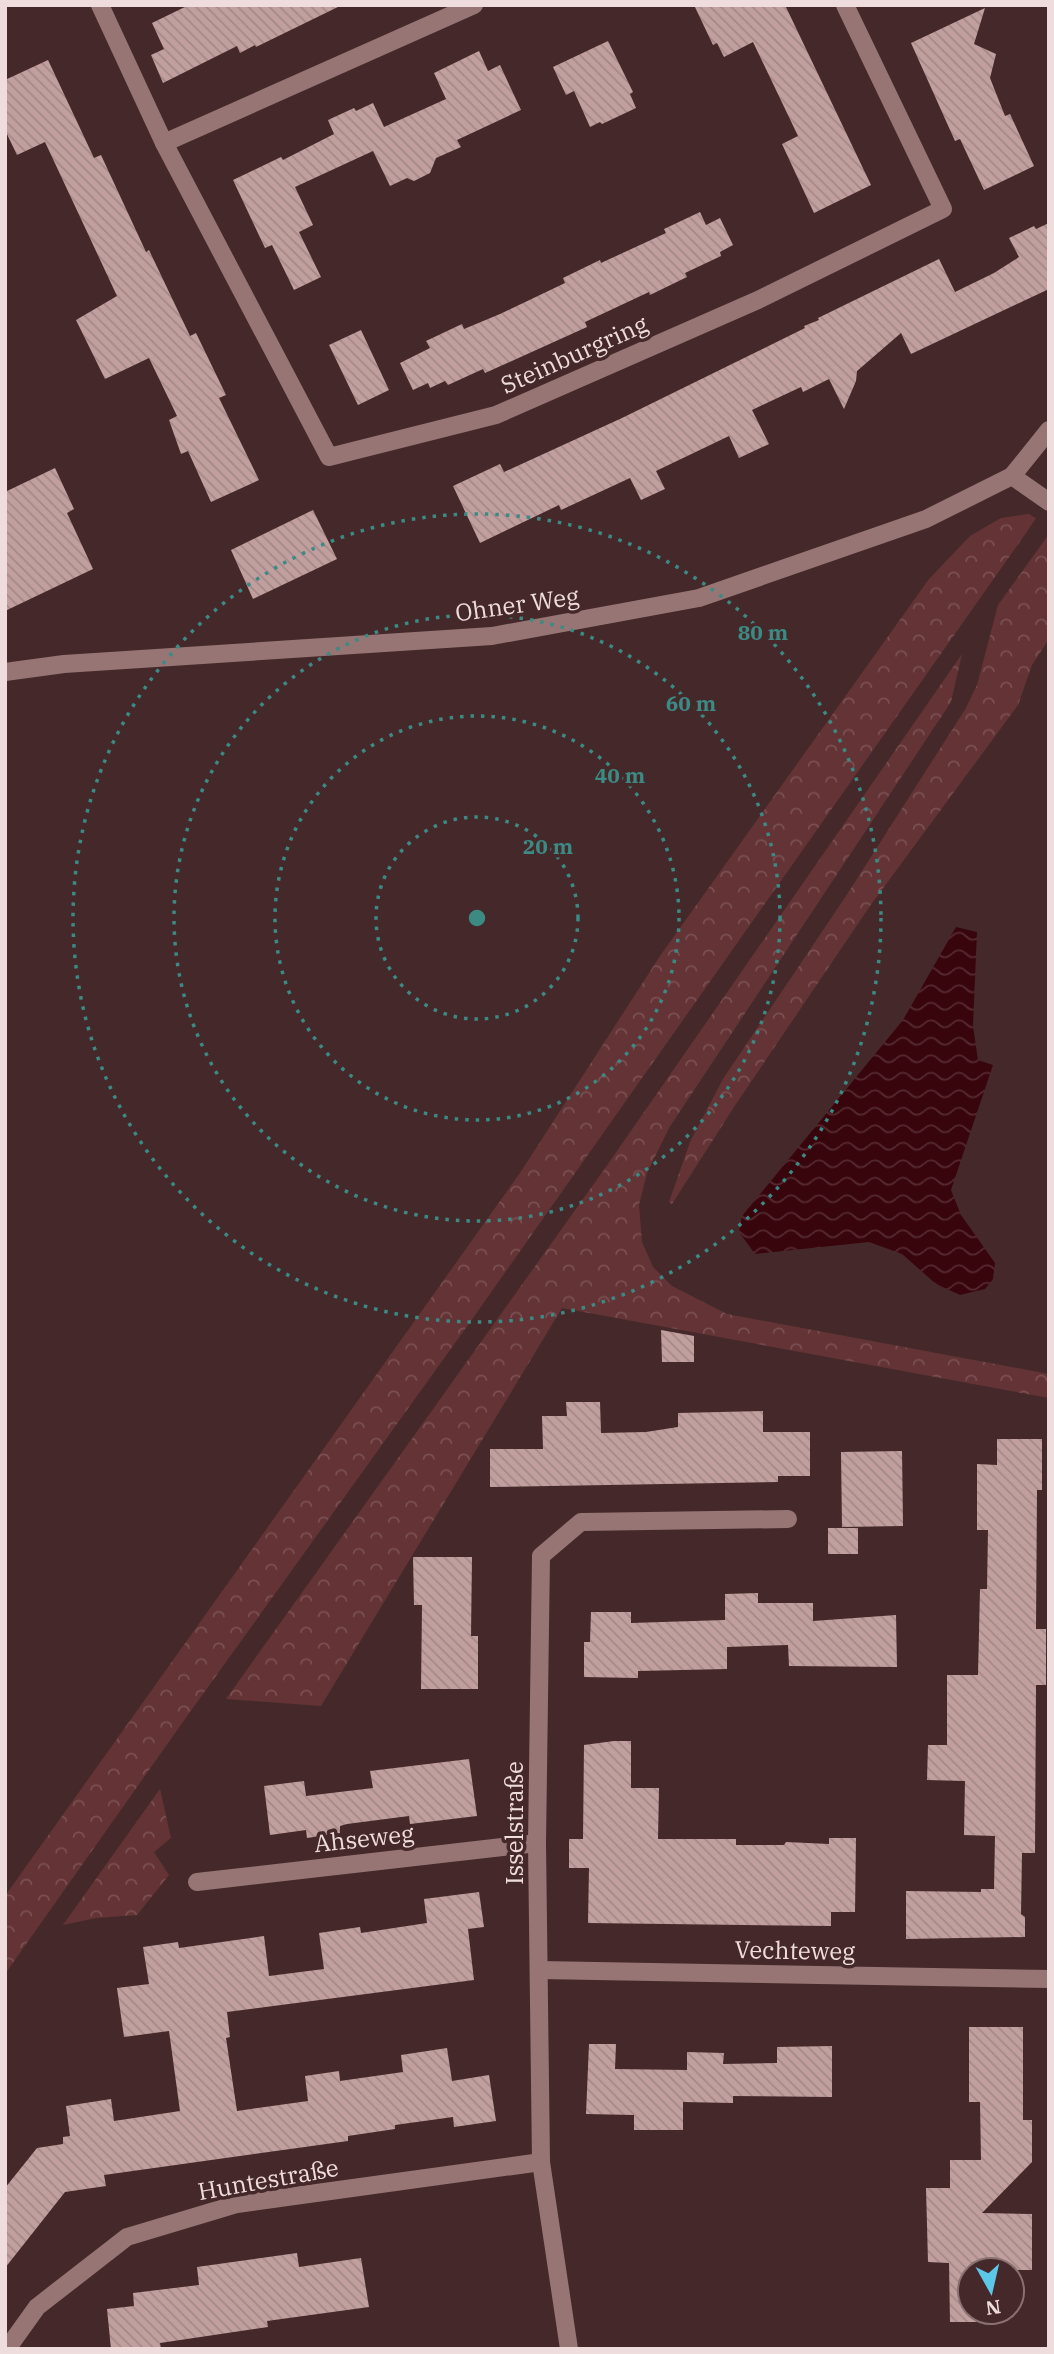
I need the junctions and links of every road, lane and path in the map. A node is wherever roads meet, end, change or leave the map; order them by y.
1 (100, 5) edge
2 (474, 5) edge
3 (845, 5) edge
4 (164, 143) junction
5 (1049, 430) edge
6 (1012, 476) junction
7 (1049, 502) edge
8 (5, 672) edge
9 (788, 1519) dead end
10 (537, 1843) junction
11 (197, 1882) dead end
12 (540, 1970) junction
13 (1049, 1979) edge
14 (541, 2162) junction
15 (7, 2349) edge
16 (569, 2349) edge

1 - 4 street, Steinburgring
2 - 4 street
3 - 4 street, Steinburgring
5 - 6 street
6 - 7 street
6 - 8 street, Ohner Weg
9 - 10 street, Isselstraße
10 - 11 street, Ahseweg
10 - 12 street, Isselstraße
12 - 13 street, Vechteweg
12 - 14 street, Isselstraße
14 - 15 street, Huntestraße
14 - 16 street, Isselstraße

